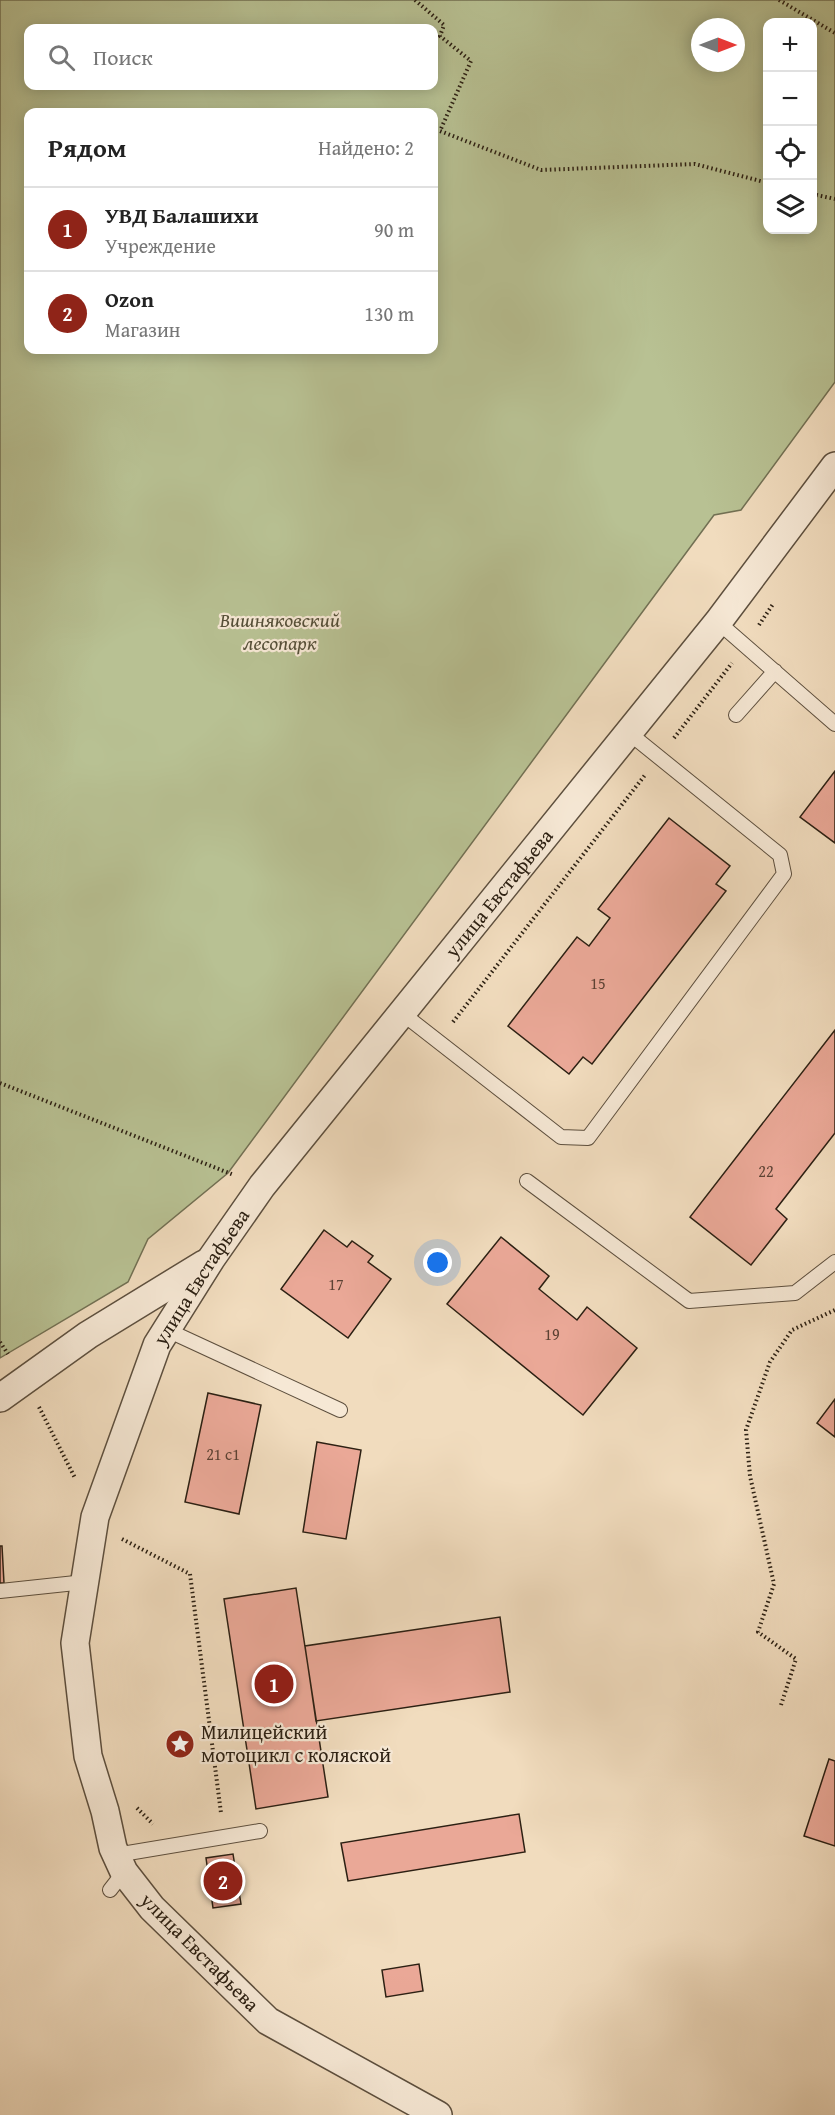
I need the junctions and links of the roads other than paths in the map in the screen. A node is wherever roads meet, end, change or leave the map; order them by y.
1 (835, 466) edge
2 (718, 622) junction
3 (775, 671) junction
4 (736, 715) dead end
5 (835, 724) edge
6 (628, 733) junction
7 (403, 1014) junction
8 (527, 1181) dead end
9 (211, 1259) junction
10 (835, 1262) edge
11 (167, 1330) junction
12 (0, 1398) edge
13 (340, 1410) dead end
14 (85, 1582) junction
15 (0, 1591) edge
16 (260, 1831) dead end
17 (117, 1872) junction
18 (438, 2115) edge

1 - 2 street, улица Евстафьева
2 - 3 lane
2 - 6 street, улица Евстафьева
3 - 4 lane
3 - 5 lane
6 - 7 street, улица Евстафьева
6 - 7 lane
7 - 9 street, улица Евстафьева
8 - 10 lane
9 - 11 street, улица Евстафьева
9 - 12 street
11 - 13 lane
11 - 14 street, улица Евстафьева
14 - 15 lane
14 - 17 street, улица Евстафьева
16 - 17 lane
17 - 18 street, улица Евстафьева

